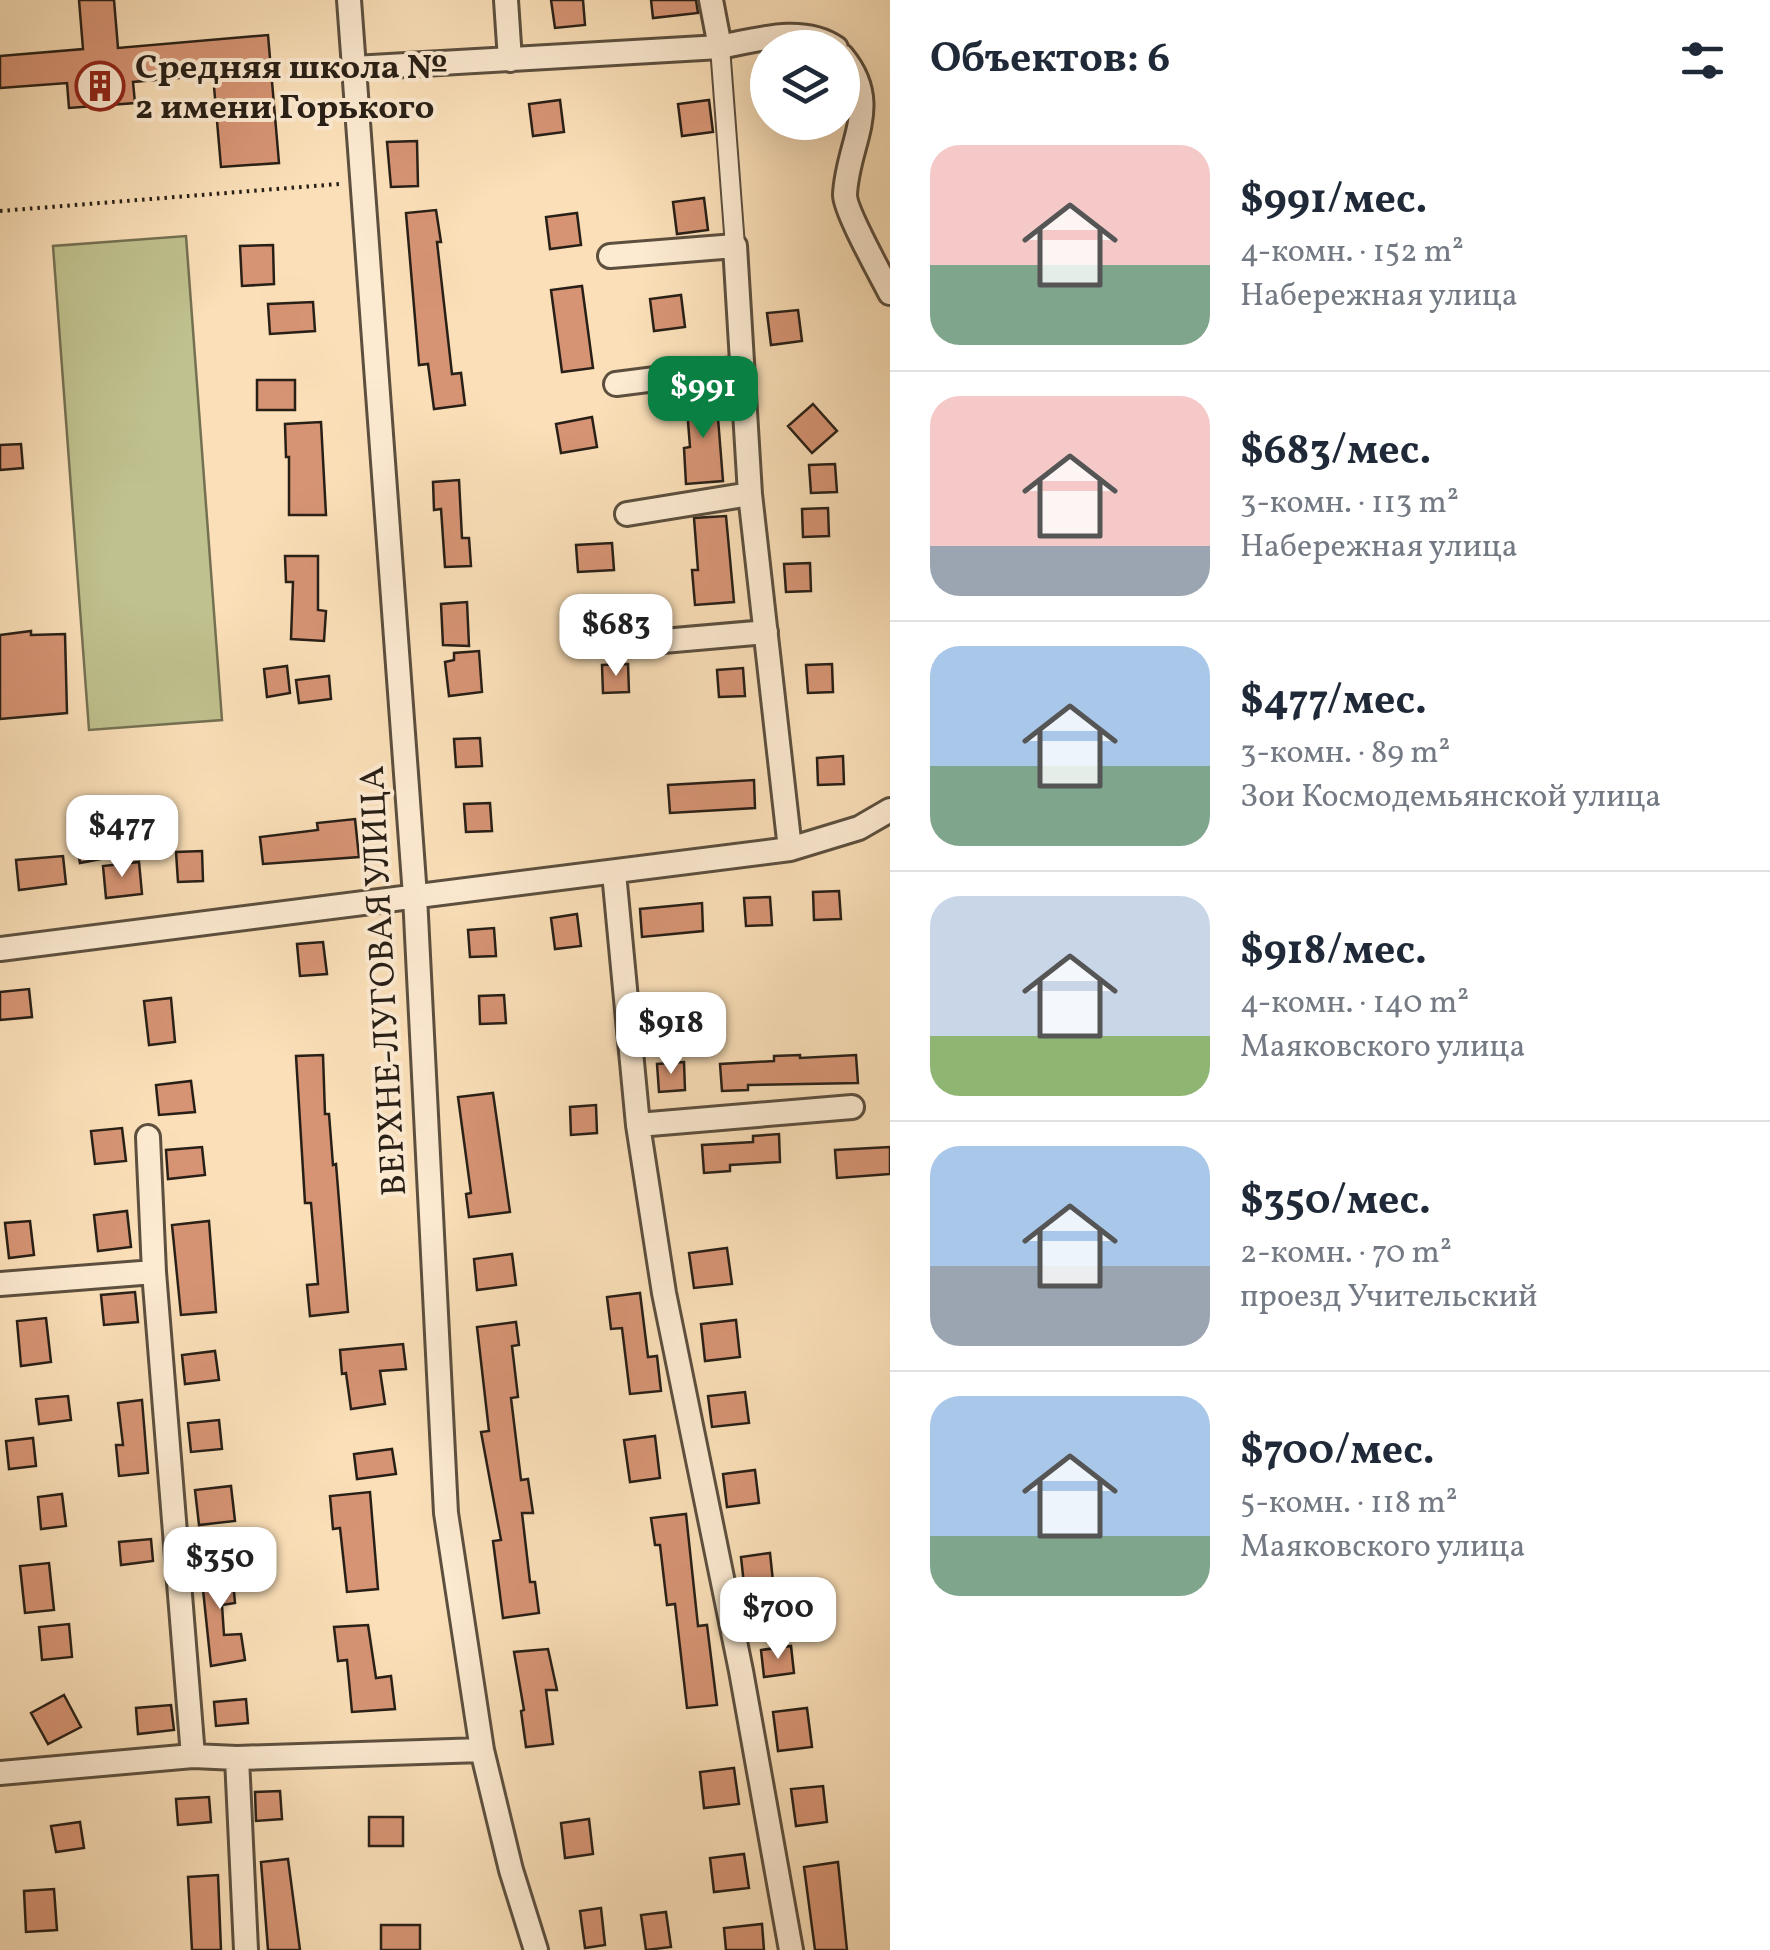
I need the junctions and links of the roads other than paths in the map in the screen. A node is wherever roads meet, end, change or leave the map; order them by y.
1 (348, 0) edge
2 (506, 0) edge
3 (710, 0) edge
4 (750, 42) edge
5 (720, 47) junction
6 (510, 60) junction
7 (354, 68) junction
8 (860, 89) edge
9 (860, 115) edge
10 (856, 140) edge
11 (735, 246) junction
12 (610, 256) dead end
13 (890, 293) edge
14 (742, 368) junction
15 (616, 384) dead end
16 (750, 494) junction
17 (627, 514) dead end
18 (766, 632) junction
19 (640, 643) dead end
20 (890, 810) edge
21 (790, 849) junction
22 (614, 873) junction
23 (415, 896) junction
24 (0, 950) edge
25 (852, 1107) dead end
26 (638, 1125) junction
27 (148, 1137) dead end
28 (154, 1272) junction
29 (0, 1284) edge
30 (482, 1750) junction
31 (193, 1756) junction
32 (238, 1758) junction
33 (0, 1774) edge
34 (246, 1950) edge
35 (536, 1950) edge
36 (790, 1950) edge

1 - 7 street, ВЕРХНЕ-ЛУГОВАЯ УЛИЦА
2 - 6 street
3 - 5 street
4 - 5 street
5 - 6 street
5 - 11 street
6 - 7 street
7 - 23 street, ВЕРХНЕ-ЛУГОВАЯ УЛИЦА
8 - 9 street
10 - 13 street
11 - 12 street
11 - 14 street
14 - 15 street
14 - 16 street
16 - 17 street
16 - 18 street
18 - 19 street
18 - 21 street
20 - 21 street
21 - 22 street
22 - 23 street
22 - 26 street
23 - 24 street
23 - 30 street, ВЕРХНЕ-ЛУГОВАЯ УЛИЦА
25 - 26 street
26 - 36 street
27 - 28 street
28 - 29 street
28 - 31 street
30 - 32 street
30 - 35 street, ВЕРХНЕ-ЛУГОВАЯ УЛИЦА
31 - 32 street
31 - 33 street
32 - 34 street

